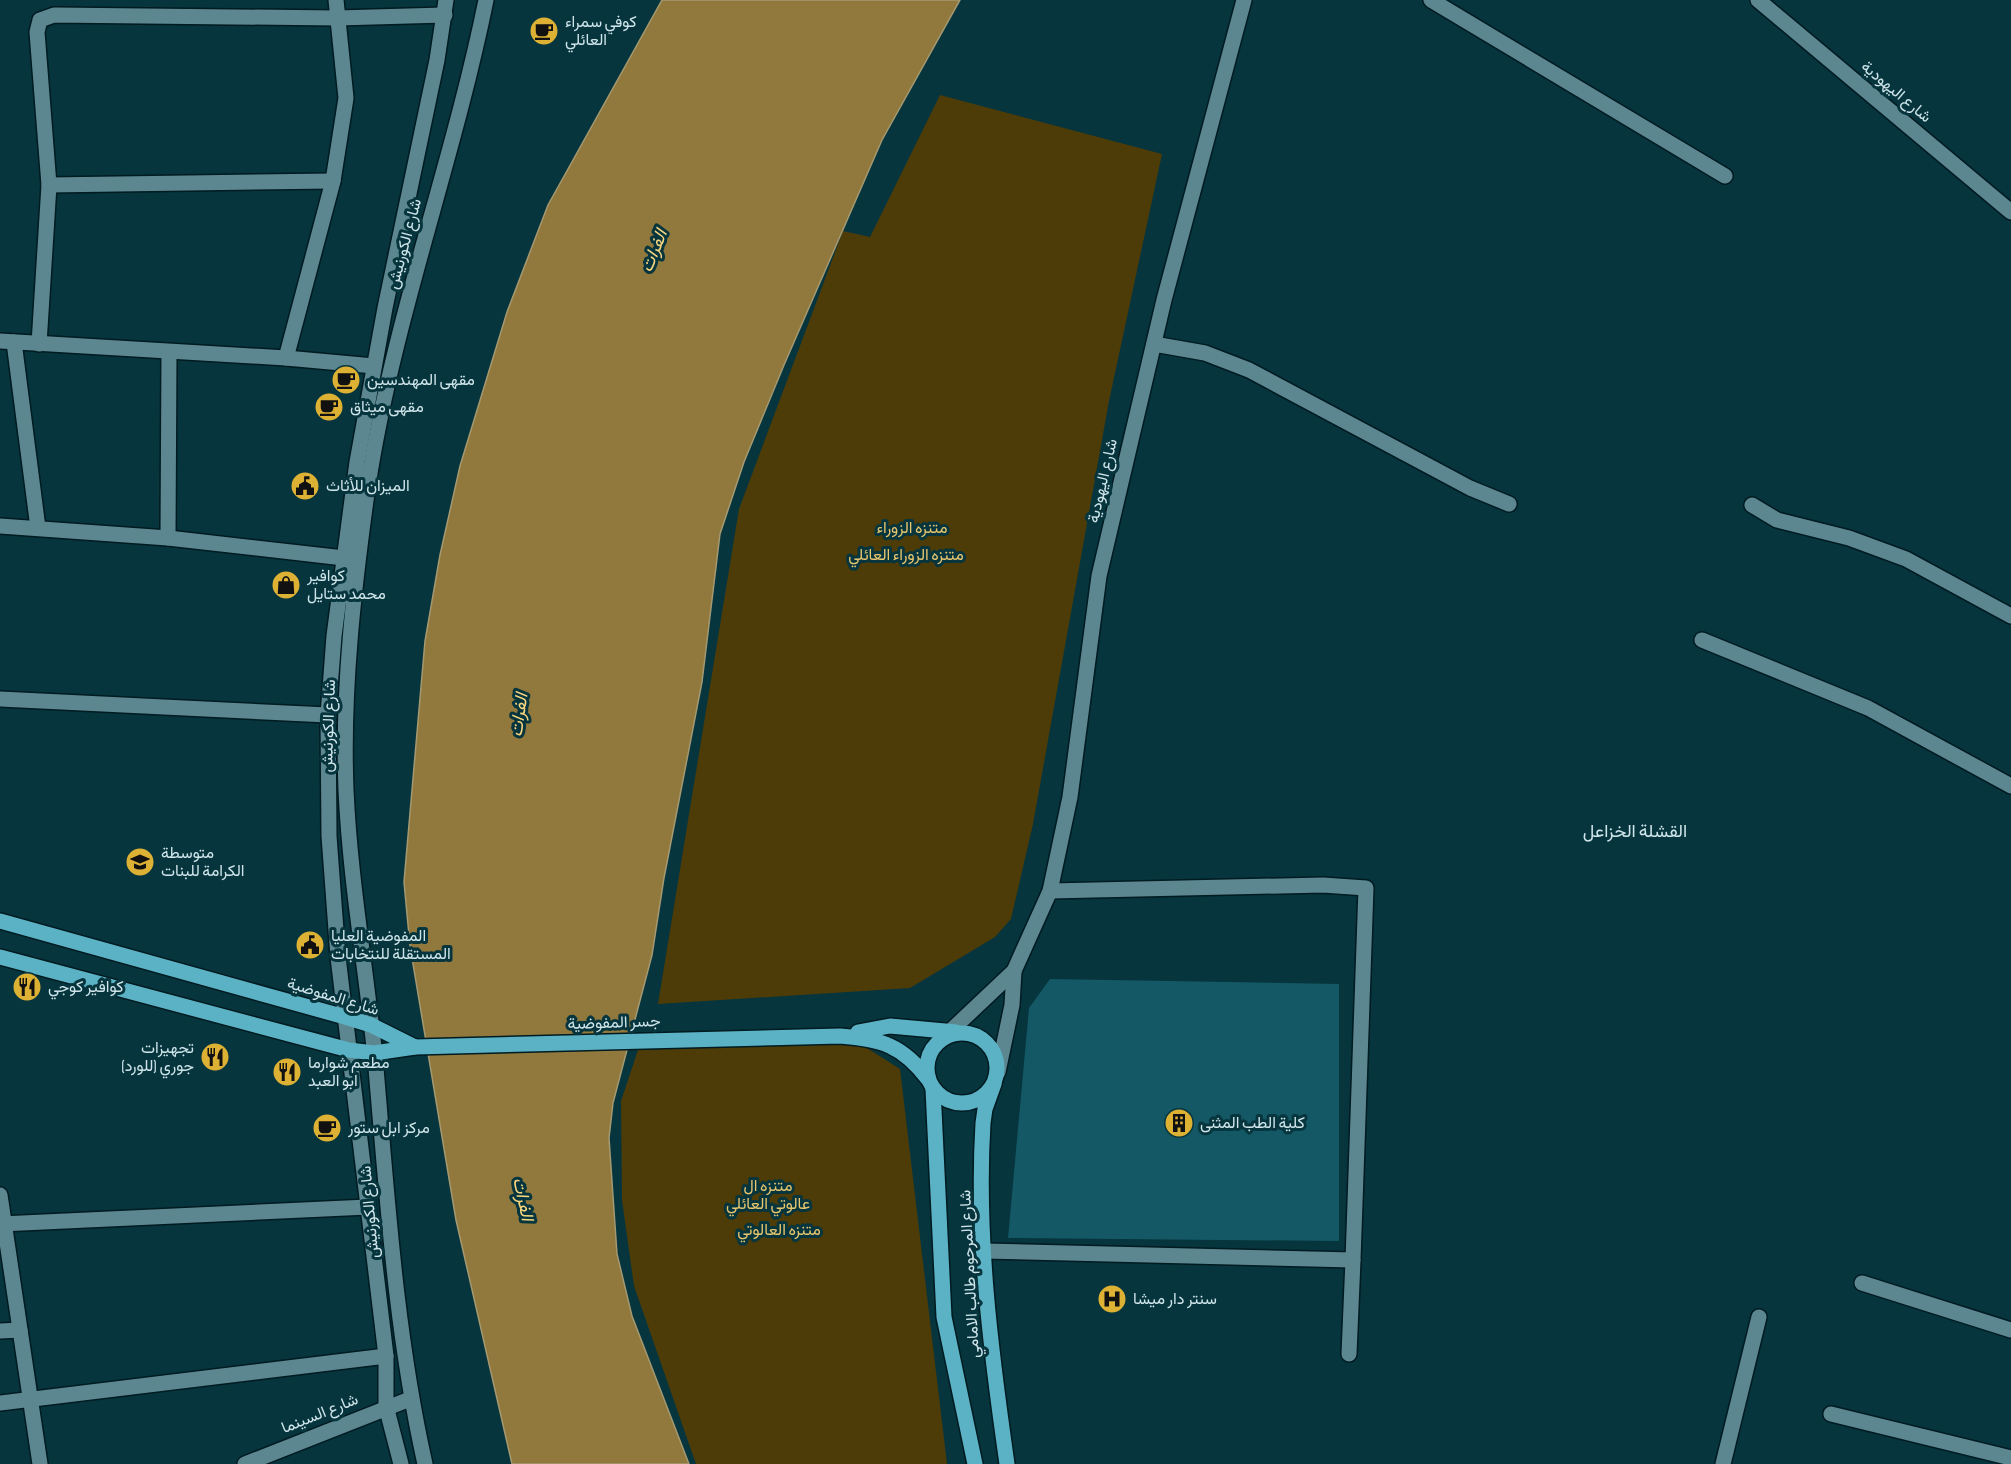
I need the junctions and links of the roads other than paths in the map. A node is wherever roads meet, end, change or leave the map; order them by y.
1 (336, 0) edge
2 (486, 0) edge
3 (1244, 0) edge
4 (1431, 0) edge
5 (1758, 0) edge
6 (446, 8) edge
7 (337, 18) junction
8 (1725, 176) dead end
9 (333, 181) junction
10 (50, 185) junction
11 (407, 208) junction
12 (432, 212) junction
13 (2011, 212) edge
14 (7, 342) edge
15 (39, 344) junction
16 (1154, 344) junction
17 (169, 352) junction
18 (286, 358) junction
19 (374, 366) junction
20 (1509, 504) dead end
21 (1752, 505) dead end
22 (0, 526) edge
23 (38, 528) junction
24 (168, 538) junction
25 (344, 558) junction
26 (2011, 616) edge
27 (1702, 640) dead end
28 (0, 699) edge
29 (328, 715) junction
30 (2011, 786) edge
31 (1050, 891) junction
32 (0, 921) edge
33 (0, 957) edge
34 (1014, 971) junction
35 (345, 1017) junction
36 (371, 1025) junction
37 (952, 1035) junction
38 (840, 1036) junction
39 (415, 1047) junction
40 (349, 1050) junction
41 (374, 1053) junction
42 (996, 1078) junction
43 (931, 1084) junction
44 (0, 1195) edge
45 (368, 1207) junction
46 (2, 1225) edge
47 (984, 1251) junction
48 (1353, 1260) junction
49 (1862, 1283) dead end
50 (1759, 1317) dead end
51 (21, 1330) junction
52 (2011, 1330) edge
53 (0, 1331) edge
54 (1349, 1354) dead end
55 (386, 1356) junction
56 (31, 1398) junction
57 (410, 1399) junction
58 (0, 1403) edge
59 (386, 1406) junction
60 (1831, 1414) dead end
61 (2011, 1458) edge
62 (40, 1464) edge
63 (245, 1464) edge
64 (401, 1464) edge
65 (425, 1464) edge
66 (975, 1464) edge
67 (1007, 1464) edge
68 (1724, 1464) edge

1 - 7 street
2 - 12 street, شارع الكورنيش
3 - 16 street, شارع اليهودية
4 - 8 street
5 - 13 street, شارع اليهودية
6 - 7 street
6 - 11 street, شارع الكورنيش
7 - 9 street
7 - 10 street
9 - 10 street
9 - 18 street
10 - 15 street
11 - 12 street
11 - 19 street, شارع الكورنيش
12 - 36 street, شارع الكورنيش
14 - 15 street
14 - 23 street
15 - 17 street
16 - 20 street
16 - 31 street, شارع اليهودية
17 - 18 street
17 - 24 street
18 - 19 street
19 - 25 street, شارع الكورنيش
21 - 26 street
22 - 23 street
23 - 24 street
24 - 25 street
25 - 29 street, شارع الكورنيش
27 - 30 street
28 - 29 street
29 - 35 street, شارع الكورنيش
31 - 34 street, شارع اليهودية
31 - 48 street
32 - 35 main road, شارع المفوضية
33 - 40 main road
34 - 37 street
34 - 42 street
35 - 36 main road, شارع المفوضية
35 - 40 street, شارع الكورنيش
36 - 39 main road, شارع المفوضية
36 - 41 street, شارع الكورنيش
37 - 38 main road
37 - 42 main road
37 - 43 main road
38 - 39 main road, جسر المفوضية
38 - 43 main road
39 - 41 main road
40 - 41 main road
40 - 45 street, شارع الكورنيش
41 - 57 street, شارع الكورنيش
42 - 43 main road
42 - 47 main road, شارع المرحوم طالب الامامي
43 - 66 main road
44 - 46 street
45 - 46 street
45 - 55 street, شارع الكورنيش
46 - 51 street
47 - 48 street
47 - 67 main road, شارع المرحوم طالب الامامي
48 - 54 street
49 - 52 street
50 - 68 street
51 - 53 street
51 - 56 street
55 - 56 street
55 - 59 street, شارع الكورنيش
56 - 58 street
56 - 62 street
57 - 59 street, شارع السينما
57 - 65 street, شارع الكورنيش
59 - 63 street, شارع السينما
59 - 64 street, شارع الكورنيش
60 - 61 street

